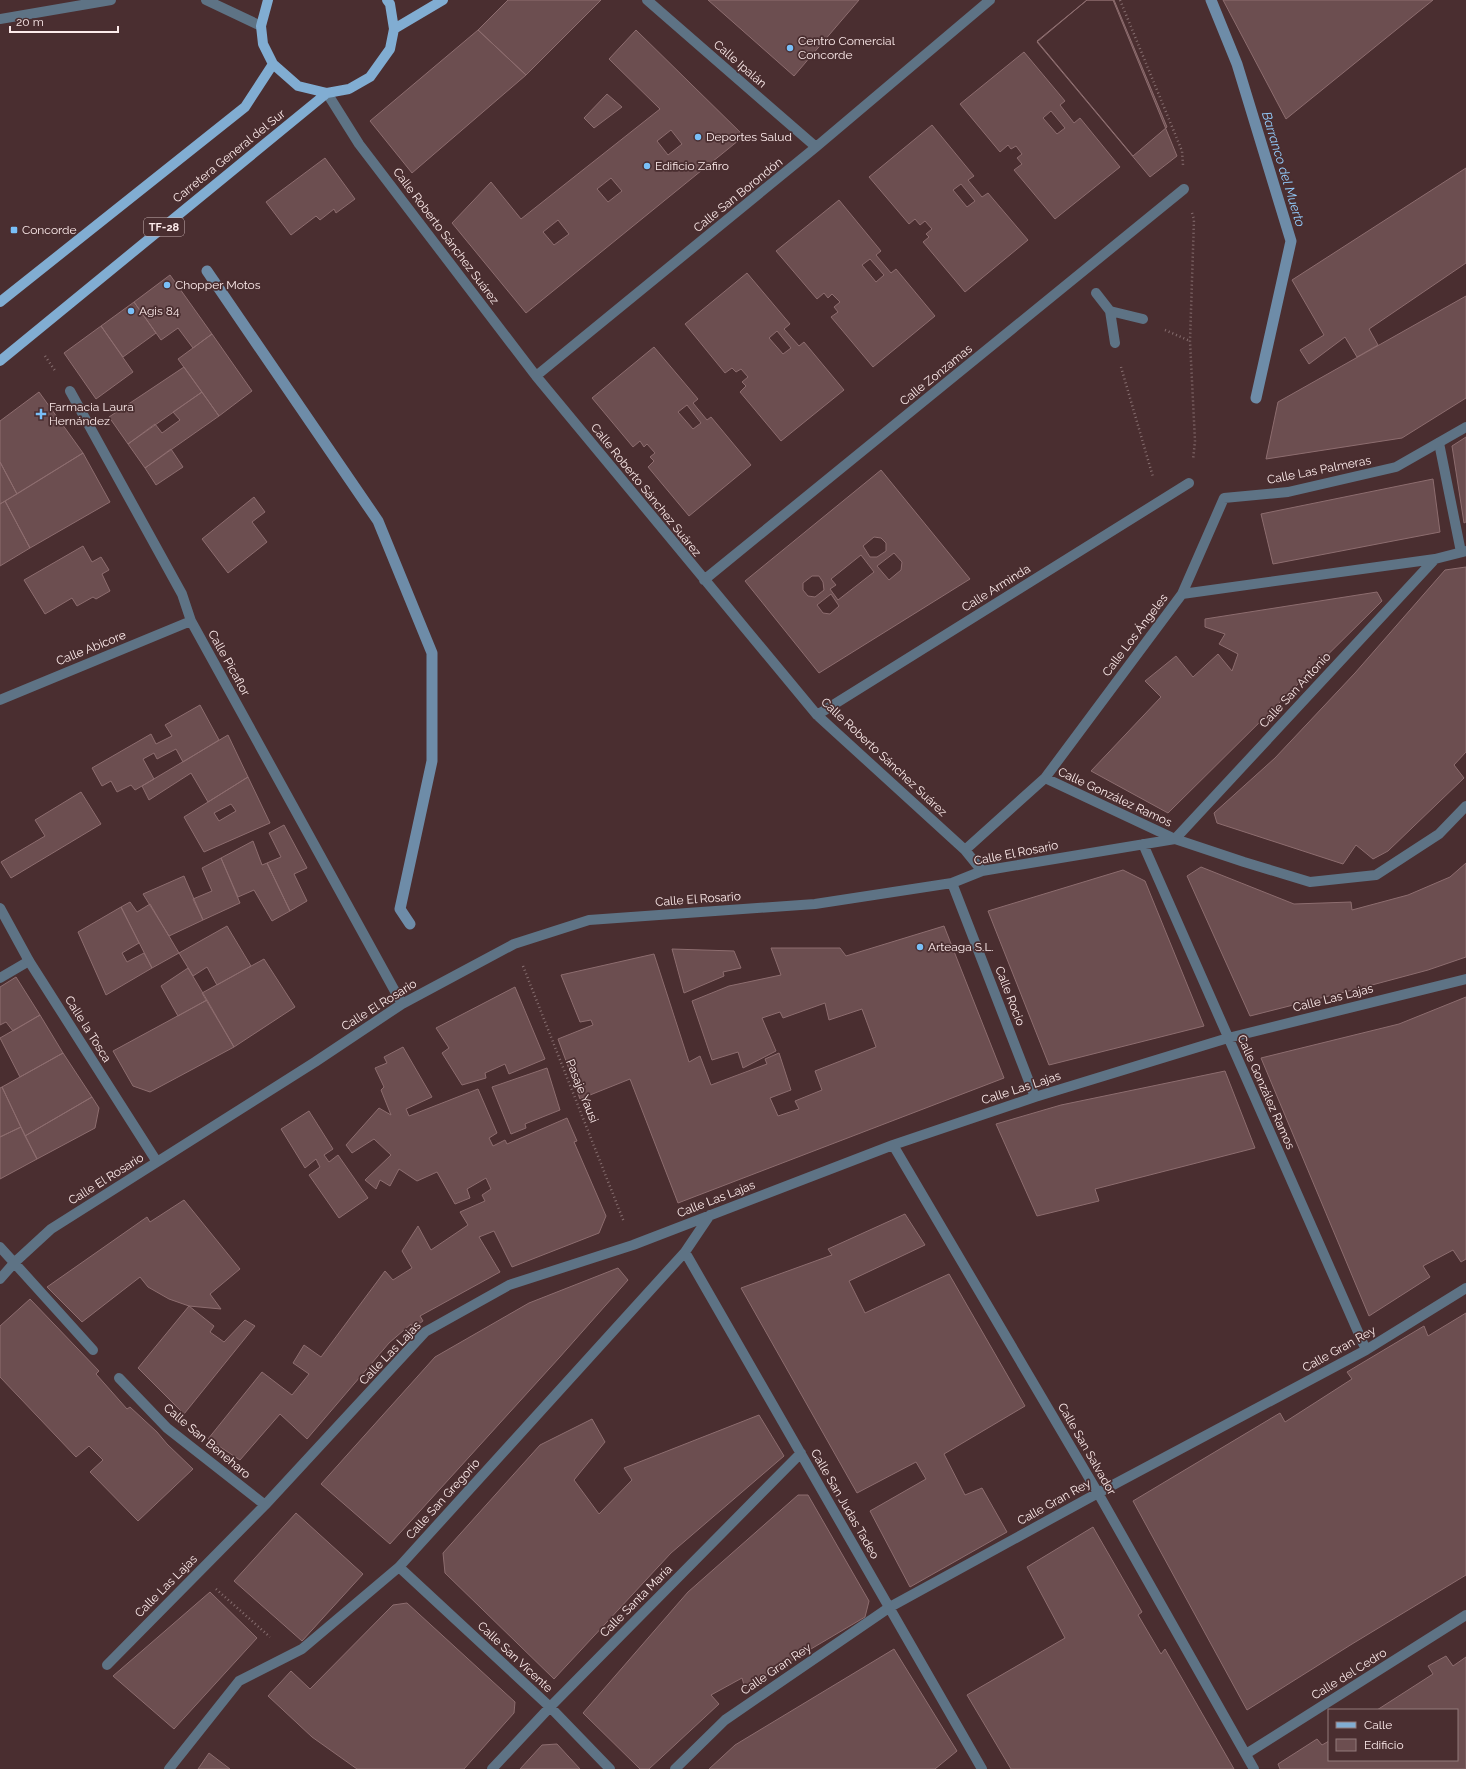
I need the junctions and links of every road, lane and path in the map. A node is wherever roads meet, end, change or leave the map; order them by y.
1 (111, 0) edge
2 (206, 0) edge
3 (268, 0) edge
4 (387, 0) edge
5 (443, 0) edge
6 (647, 0) edge
7 (990, 0) edge
8 (1120, 0) edge
9 (0, 19) edge
10 (261, 26) junction
11 (394, 29) junction
12 (273, 64) junction
13 (327, 93) junction
14 (816, 148) junction
15 (1184, 190) junction
16 (1096, 292) dead end
17 (0, 302) edge
18 (1110, 311) junction
19 (1143, 319) dead end
20 (30, 337) junction
21 (1115, 343) joint
22 (0, 361) edge
23 (536, 376) junction
24 (70, 391) joint
25 (1466, 427) edge
26 (1439, 443) junction
27 (1189, 483) joint
28 (1163, 499) junction
29 (1463, 552) edge
30 (1434, 559) junction
31 (704, 580) junction
32 (1182, 594) junction
33 (191, 621) junction
34 (0, 700) edge
35 (817, 715) junction
36 (1045, 778) junction
37 (1466, 806) edge
38 (1175, 839) junction
39 (1143, 844) junction
40 (965, 850) junction
41 (982, 871) junction
42 (952, 883) junction
43 (0, 908) edge
44 (514, 944) junction
45 (29, 961) junction
46 (0, 978) edge
47 (1466, 979) edge
48 (402, 1004) junction
49 (1228, 1038) junction
50 (1035, 1097) junction
51 (893, 1144) junction
52 (157, 1162) junction
53 (710, 1215) junction
54 (633, 1245) junction
55 (0, 1247) edge
56 (685, 1252) junction
57 (14, 1263) junction
58 (0, 1279) edge
59 (1466, 1288) edge
60 (93, 1350) dead end
61 (1366, 1350) junction
62 (119, 1378) dead end
63 (801, 1453) junction
64 (1098, 1493) junction
65 (265, 1505) junction
66 (399, 1567) junction
67 (198, 1572) junction
68 (890, 1608) junction
69 (1466, 1615) edge
70 (290, 1655) junction
71 (107, 1665) dead end
72 (550, 1707) junction
73 (1246, 1754) junction
74 (977, 1767) edge
75 (169, 1769) edge
76 (492, 1769) edge
77 (610, 1769) edge
78 (675, 1769) edge
79 (1254, 1769) edge

1 - 9 street
2 - 10 street
3 - 10 main road, TF-28
4 - 11 main road, TF-28
5 - 11 main road
6 - 14 street, Calle Ipalán
7 - 14 street, Calle San Borondón
8 - 15 path
10 - 12 main road, TF-28
11 - 13 main road, TF-28
12 - 13 main road, TF-28
12 - 17 main road
13 - 20 main road, Carretera General del Sur / TF-28
13 - 23 street, Calle Roberto Sánchez Suárez
14 - 23 street, Calle San Borondón
15 - 27 path
15 - 31 street, Calle Zonzamas
16 - 18 street
18 - 19 street
18 - 21 street
20 - 22 main road, Carretera General del Sur / TF-28
20 - 24 path
21 - 28 path
23 - 31 street, Calle Roberto Sánchez Suárez
24 - 33 street, Calle Picaflor
25 - 26 street, Calle Las Palmeras
26 - 29 street
26 - 32 street, Calle Las Palmeras
27 - 28 street, Calle Arminda
28 - 35 street, Calle Arminda
29 - 30 street, Calle Los Ángeles
30 - 32 street, Calle Los Ángeles
30 - 38 street, Calle San Antonio
31 - 35 street, Calle Roberto Sánchez Suárez
32 - 36 street, Calle Los Ángeles
33 - 34 street, Calle Abicore
33 - 48 street, Calle Picaflor
35 - 40 street, Calle Roberto Sánchez Suárez
36 - 38 street, Calle González Ramos
36 - 40 street, Calle Los Ángeles
37 - 38 street, Calle El Rosario
38 - 39 street, Calle El Rosario
39 - 41 street, Calle El Rosario
39 - 49 street, Calle González Ramos
40 - 41 street, Calle Roberto Sánchez Suárez
41 - 42 street, Calle El Rosario
42 - 44 street, Calle El Rosario
42 - 50 street, Calle Rocio
43 - 45 street, Calle la Tosca
44 - 48 street, Calle El Rosario
44 - 54 path, Pasaje Yausi
45 - 46 street
45 - 52 street, Calle la Tosca
47 - 49 street, Calle Las Lajas
48 - 52 street, Calle El Rosario
49 - 50 street, Calle Las Lajas
49 - 61 street, Calle González Ramos
50 - 51 street, Calle Las Lajas
51 - 53 street, Calle Las Lajas
51 - 64 street, Calle San Salvador
52 - 57 street, Calle El Rosario
53 - 54 street, Calle Las Lajas
53 - 56 street, Calle San Gregorio
54 - 65 street, Calle Las Lajas
55 - 57 street
56 - 63 street, Calle San Judas Tadeo
56 - 66 street, Calle San Gregorio
57 - 58 street, Calle El Rosario
57 - 60 street
59 - 61 street, Calle Gran Rey
61 - 64 street, Calle Gran Rey
62 - 65 street, Calle San Beneharo
63 - 68 street, Calle San Judas Tadeo
63 - 72 street, Calle Santa María
64 - 68 street, Calle Gran Rey
64 - 73 street, Calle San Salvador
65 - 67 street, Calle Las Lajas
66 - 70 street, Calle San Gregorio
66 - 72 street, Calle San Vicente
67 - 70 path
67 - 71 street, Calle Las Lajas
68 - 74 street, Calle San Judas Tadeo
68 - 78 street, Calle Gran Rey
69 - 73 street, Calle del Cedro
70 - 75 street, Calle San Gregorio
72 - 76 street, Calle Santa María
72 - 77 street, Calle San Vicente
73 - 79 street, Calle San Salvador

